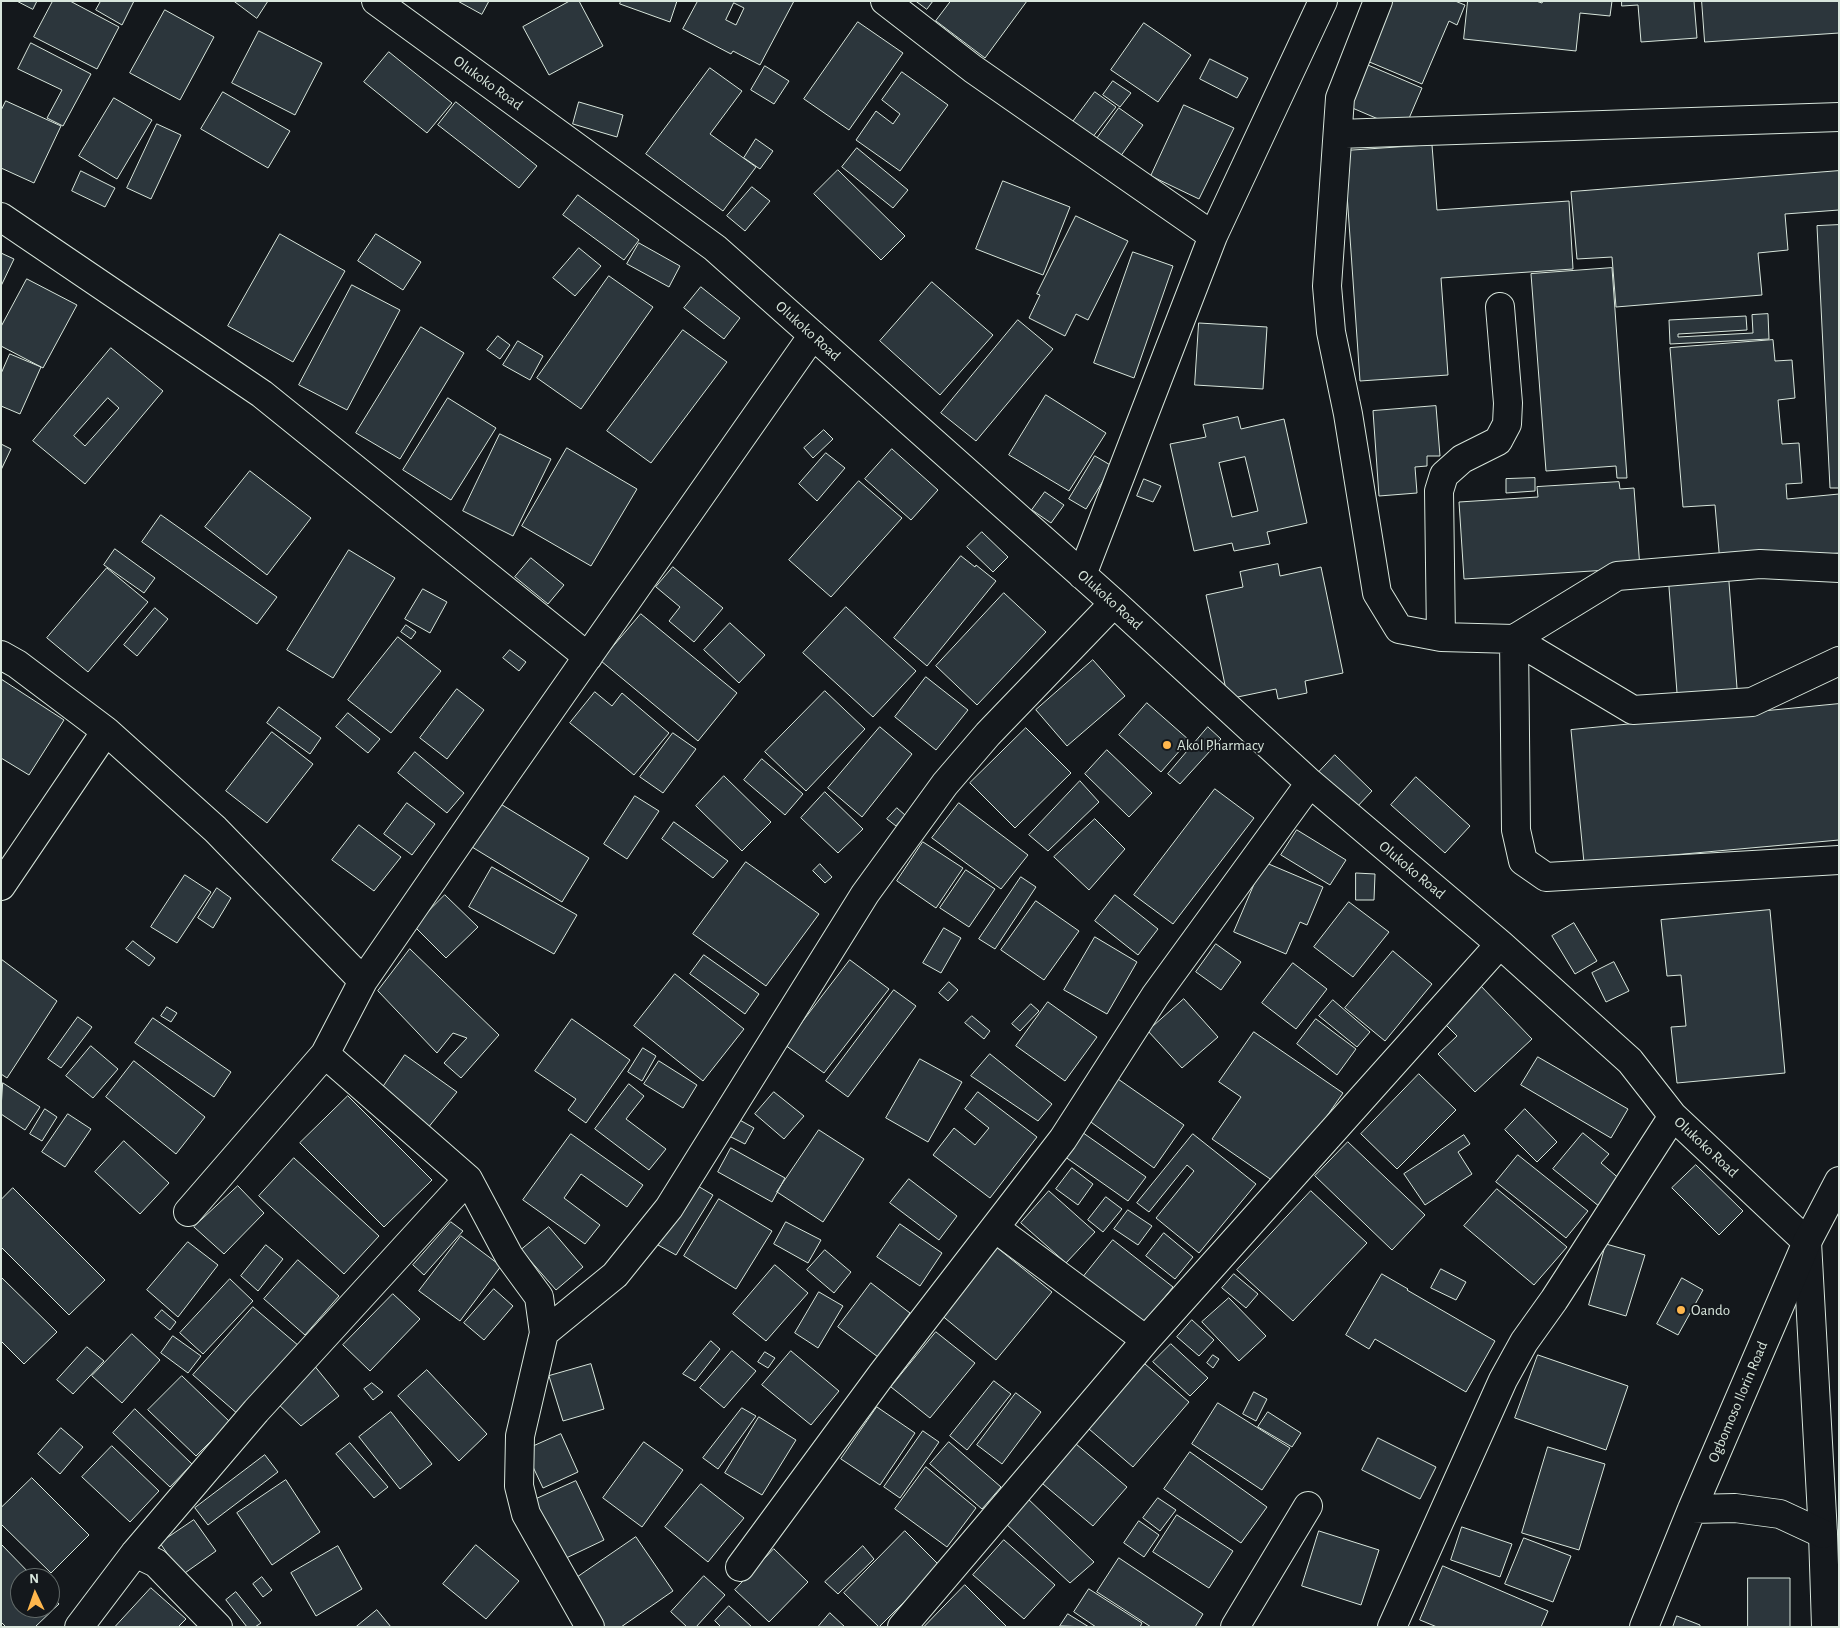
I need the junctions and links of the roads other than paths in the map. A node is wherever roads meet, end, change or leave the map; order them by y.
1 (376, 1) edge
2 (884, 1) edge
3 (1323, 1) edge
4 (1378, 1) edge
5 (1839, 117) edge
6 (1338, 134) junction
7 (1, 217) edge
8 (1213, 236) junction
9 (1500, 307) dead end
10 (813, 336) junction
11 (1839, 568) edge
12 (1082, 575) junction
13 (1114, 603) junction
14 (1441, 637) junction
15 (1514, 639) junction
16 (1, 655) edge
17 (588, 657) junction
18 (1839, 661) edge
19 (106, 731) junction
20 (1310, 784) junction
21 (1839, 860) edge
22 (1, 886) edge
23 (1500, 944) junction
24 (362, 981) junction
25 (325, 1054) junction
26 (1673, 1116) junction
27 (468, 1179) junction
28 (1836, 1196) edge
29 (188, 1212) dead end
30 (995, 1228) junction
31 (1807, 1242) junction
32 (544, 1334) junction
33 (1146, 1340) junction
34 (1308, 1506) dead end
35 (1692, 1509) junction
36 (1823, 1534) junction
37 (135, 1553) junction
38 (740, 1566) dead end
39 (79, 1627) edge
40 (218, 1627) edge
41 (590, 1627) edge
42 (902, 1627) edge
43 (1235, 1627) edge
44 (1392, 1627) edge
45 (1644, 1627) edge
46 (1826, 1627) edge

1 - 10 main road, Olukoko Road
2 - 8 main road
3 - 8 main road
4 - 6 main road
5 - 6 main road
6 - 14 main road
7 - 17 main road
8 - 12 main road
9 - 14 main road
10 - 12 main road, Olukoko Road
10 - 17 main road
11 - 15 main road
12 - 13 main road, Olukoko Road
13 - 20 main road, Olukoko Road
13 - 32 main road
14 - 15 main road
15 - 18 main road
15 - 21 main road
16 - 19 main road
17 - 24 main road
19 - 22 main road
19 - 24 main road
20 - 23 main road, Olukoko Road
20 - 30 main road
23 - 26 main road, Olukoko Road
23 - 33 main road
24 - 25 main road
25 - 27 main road
25 - 29 main road
26 - 31 main road, Olukoko Road
26 - 44 main road
27 - 32 main road
27 - 37 main road
28 - 31 main road, Ogbomoso Ilorin Road
30 - 33 main road
30 - 38 main road
31 - 35 main road, Ogbomoso Ilorin Road
31 - 36 main road
32 - 41 main road
33 - 42 main road
34 - 43 main road
35 - 36 main road
35 - 45 main road, Ogbomoso Ilorin Road
36 - 46 main road
37 - 39 main road
37 - 40 main road

